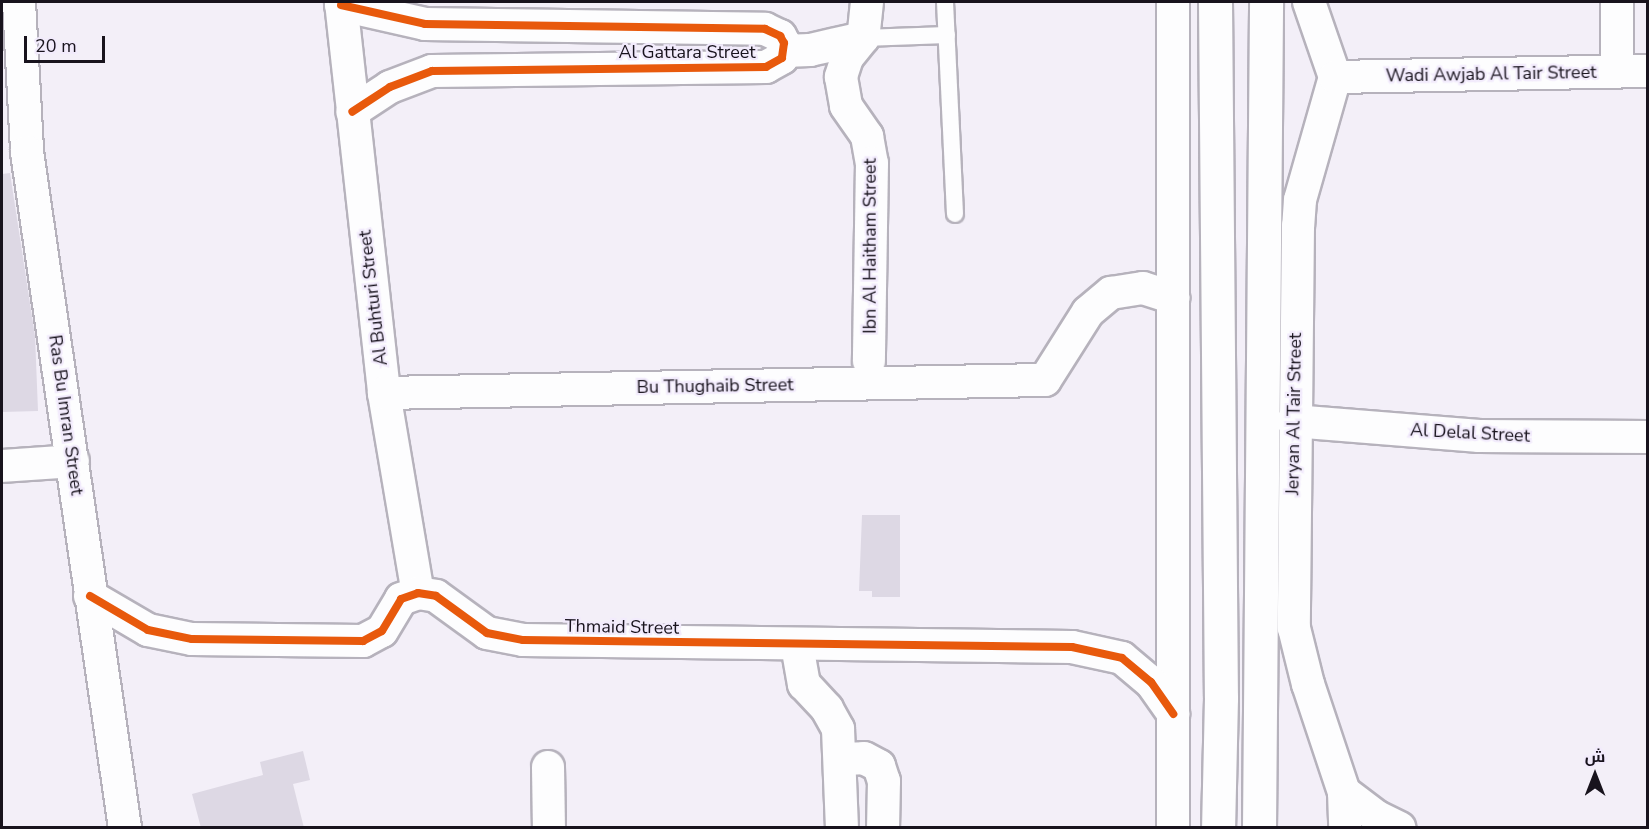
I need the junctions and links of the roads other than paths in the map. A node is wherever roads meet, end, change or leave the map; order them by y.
1 (19, 2) edge
2 (867, 2) edge
3 (945, 2) edge
4 (1173, 2) edge
5 (1215, 2) edge
6 (1266, 2) edge
7 (1310, 2) edge
8 (1617, 2) edge
9 (341, 3) edge
10 (946, 35) junction
11 (863, 38) junction
12 (784, 51) junction
13 (1632, 71) edge
14 (1335, 77) junction
15 (352, 112) junction
16 (14, 145) edge
17 (955, 214) dead end
18 (1173, 298) junction
19 (869, 361) dead end
20 (384, 393) junction
21 (1293, 421) junction
22 (1647, 437) edge
23 (73, 461) junction
24 (2, 466) edge
25 (418, 593) junction
26 (90, 596) junction
27 (1173, 626) junction
28 (797, 645) junction
29 (1122, 658) junction
30 (1173, 714) junction
31 (840, 759) junction
32 (548, 767) dead end
33 (1344, 792) junction
34 (125, 828) edge
35 (549, 828) edge
36 (842, 828) edge
37 (883, 828) edge
38 (1173, 828) edge
39 (1218, 828) edge
40 (1259, 828) edge
41 (1345, 828) edge
42 (1400, 828) edge

1 - 16 street, Ras Bu Imran Street
2 - 11 street, Ibn Al Haitham Street
3 - 10 lane
4 - 18 street
5 - 39 street
6 - 40 street, Jeryan Al Tair Street
7 - 14 street
8 - 13 street
9 - 12 street, Al Gattara Street
9 - 15 street, Al Buhturi Street
10 - 11 lane
10 - 17 lane
11 - 12 street
11 - 19 street, Ibn Al Haitham Street
12 - 15 street, Al Gattara Street
13 - 14 street, Wadi Awjab Al Tair Street
14 - 21 street, Jeryan Al Tair Street
15 - 20 street, Al Buhturi Street
16 - 23 street, Ras Bu Imran Street
18 - 20 street, Bu Thughaib Street
18 - 27 street
20 - 25 street, Al Buhturi Street
21 - 22 street, Al Delal Street
21 - 33 street, Jeryan Al Tair Street
23 - 24 street
23 - 26 street, Ras Bu Imran Street
25 - 26 street
25 - 28 street, Thmaid Street
26 - 34 street, Ras Bu Imran Street
27 - 29 street
27 - 30 street
28 - 29 street, Thmaid Street
28 - 31 street
29 - 30 street, Thmaid Street
30 - 38 street
31 - 36 street
31 - 37 street
32 - 35 street
33 - 41 street, Jeryan Al Tair Street
33 - 42 street

